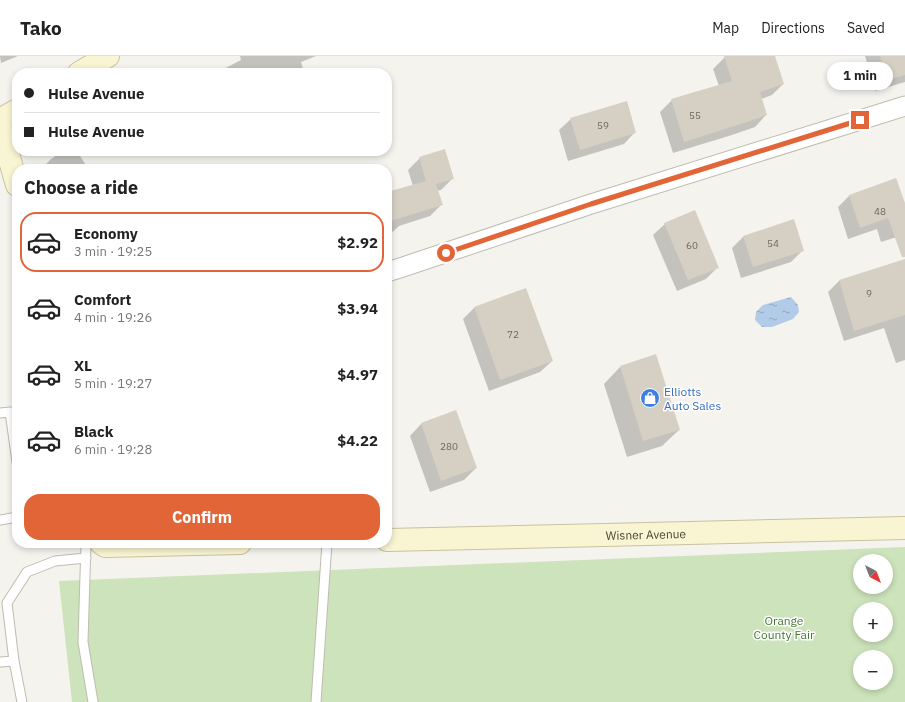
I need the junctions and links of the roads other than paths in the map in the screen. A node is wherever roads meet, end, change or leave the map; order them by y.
1 (108, 56) edge
2 (88, 68) edge
3 (905, 106) edge
4 (12, 113) edge
5 (0, 120) edge
6 (0, 126) edge
7 (12, 168) edge
8 (392, 270) edge
9 (0, 413) edge
10 (12, 426) edge
11 (12, 518) edge
12 (0, 520) edge
13 (905, 528) edge
14 (392, 540) edge
15 (86, 548) edge
16 (327, 548) edge
17 (86, 558) junction
18 (14, 661) junction
19 (0, 662) edge
20 (22, 702) edge
21 (93, 702) edge
22 (316, 702) edge

1 - 2 street
3 - 8 street
4 - 5 street
6 - 7 street
9 - 10 lane
11 - 12 lane
13 - 14 street, Wisner Avenue
15 - 17 lane
16 - 22 lane
17 - 18 lane
17 - 21 lane
18 - 19 lane
18 - 20 lane

